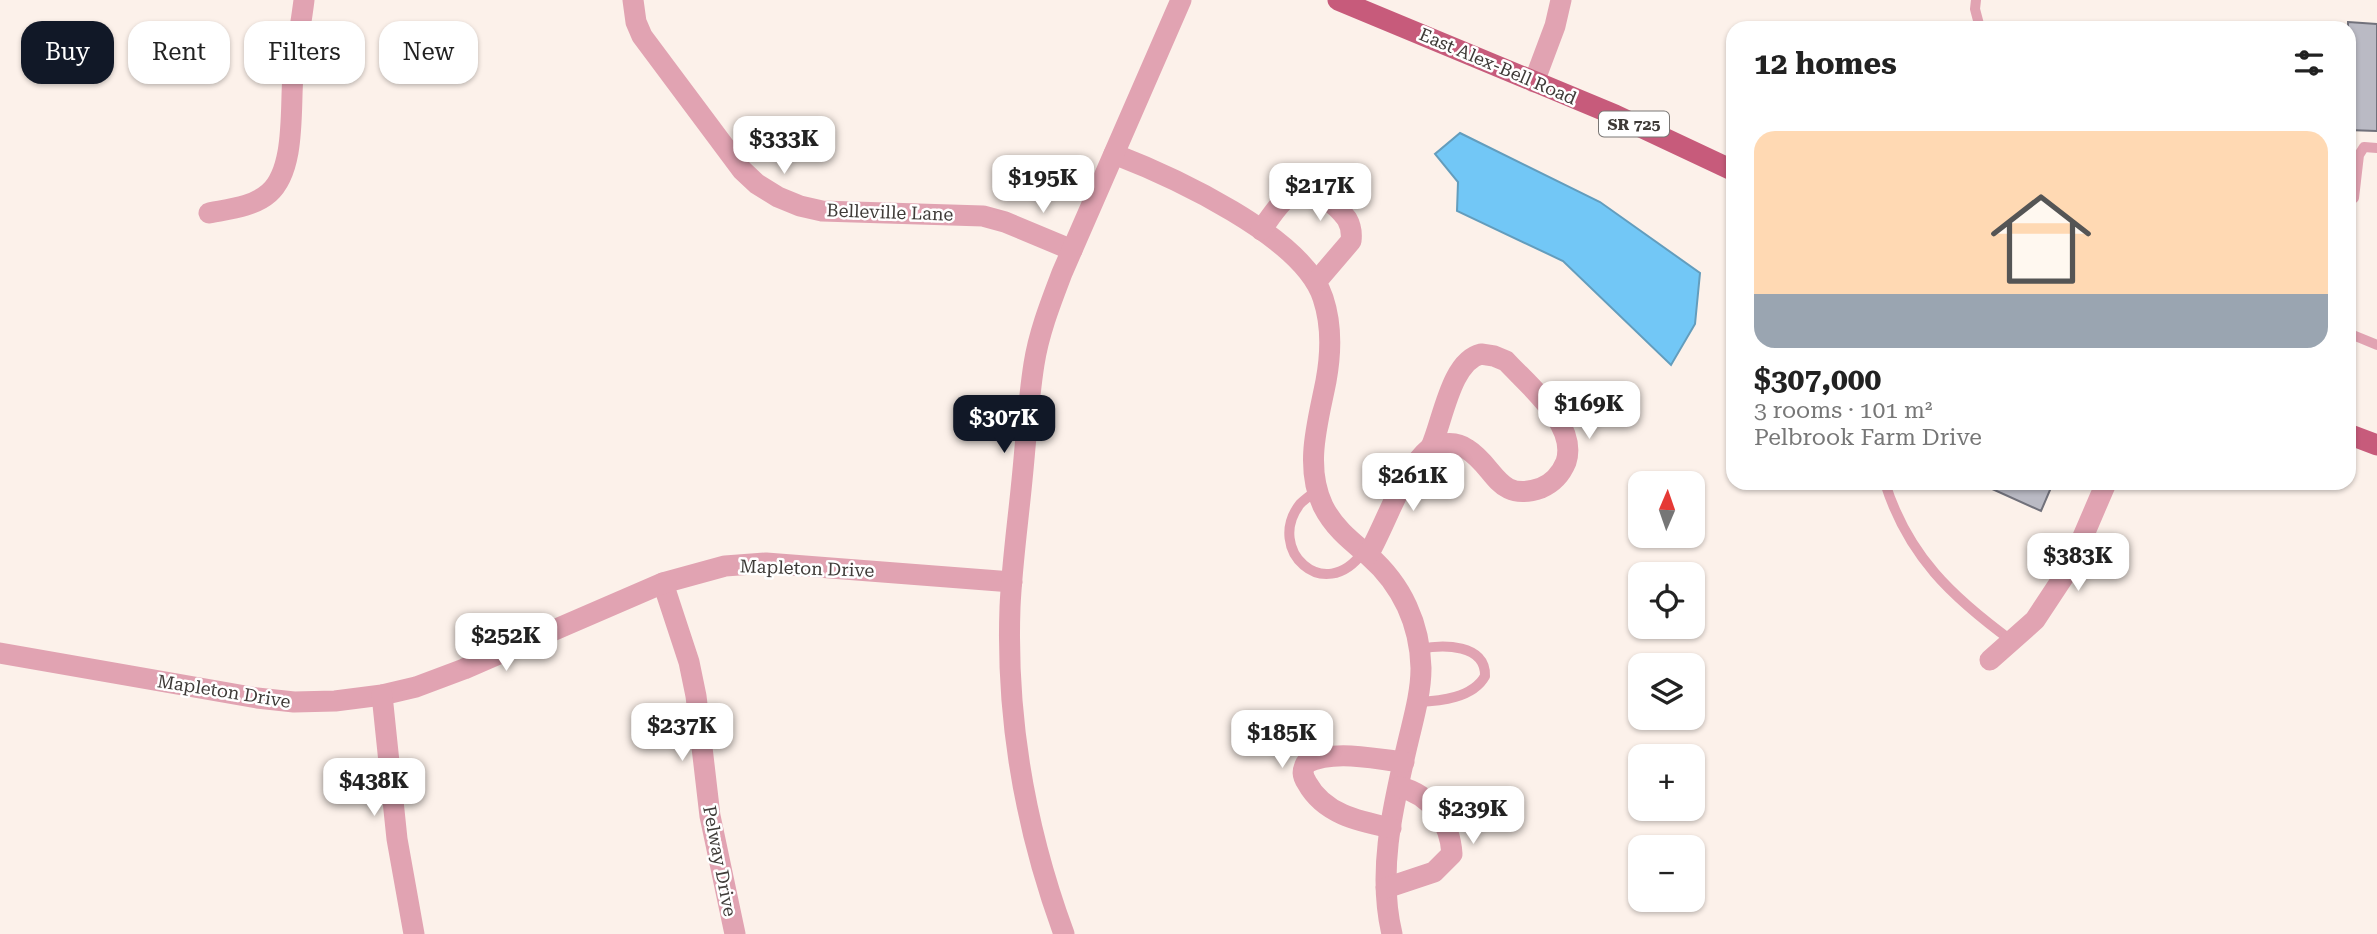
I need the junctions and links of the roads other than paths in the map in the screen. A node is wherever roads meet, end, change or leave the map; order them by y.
1 (304, 0) edge
2 (633, 0) edge
3 (1181, 0) edge
4 (1338, 0) edge
5 (1561, 0) edge
6 (1976, 0) edge
7 (1364, 5) edge
8 (1978, 21) edge
9 (1534, 82) junction
10 (2377, 148) edge
11 (1114, 153) junction
12 (1726, 167) edge
13 (2356, 181) edge
14 (209, 213) dead end
15 (1261, 230) junction
16 (1073, 250) junction
17 (1316, 282) junction
18 (2356, 336) edge
19 (2377, 345) edge
20 (2356, 437) edge
21 (2377, 446) edge
22 (1431, 447) junction
23 (1317, 490) junction
24 (1887, 490) edge
25 (2103, 490) edge
26 (1366, 554) junction
27 (1012, 582) junction
28 (663, 583) junction
29 (2012, 641) junction
30 (1420, 649) junction
31 (0, 653) edge
32 (1990, 660) dead end
33 (382, 695) junction
34 (1418, 702) junction
35 (1404, 762) junction
36 (1400, 787) junction
37 (1391, 828) junction
38 (1386, 888) junction
39 (414, 934) edge
40 (735, 934) edge
41 (1064, 934) edge
42 (1392, 934) edge

1 - 14 street
2 - 16 street, Belleville Lane
3 - 11 street
4 - 7 main road, East Alex-Bell Road / SR 725
5 - 9 street
6 - 8 lane
7 - 9 main road, East Alex-Bell Road / SR 725
9 - 12 main road, East Alex-Bell Road / SR 725
10 - 13 lane
11 - 15 street
11 - 16 street
15 - 17 street
15 - 17 street
16 - 27 street
17 - 23 street
18 - 19 lane
20 - 21 main road
22 - 22 street
22 - 26 street
23 - 26 street
23 - 26 lane
24 - 29 lane
25 - 29 street
26 - 30 street
27 - 28 street, Mapleton Drive
27 - 41 street
28 - 33 street, Mapleton Drive
28 - 40 street, Pelway Drive
29 - 32 street
30 - 34 street
30 - 34 lane
31 - 33 street, Mapleton Drive
33 - 39 street
34 - 35 street
35 - 36 street
35 - 37 street
36 - 37 street
36 - 38 street
37 - 38 street
38 - 42 street

